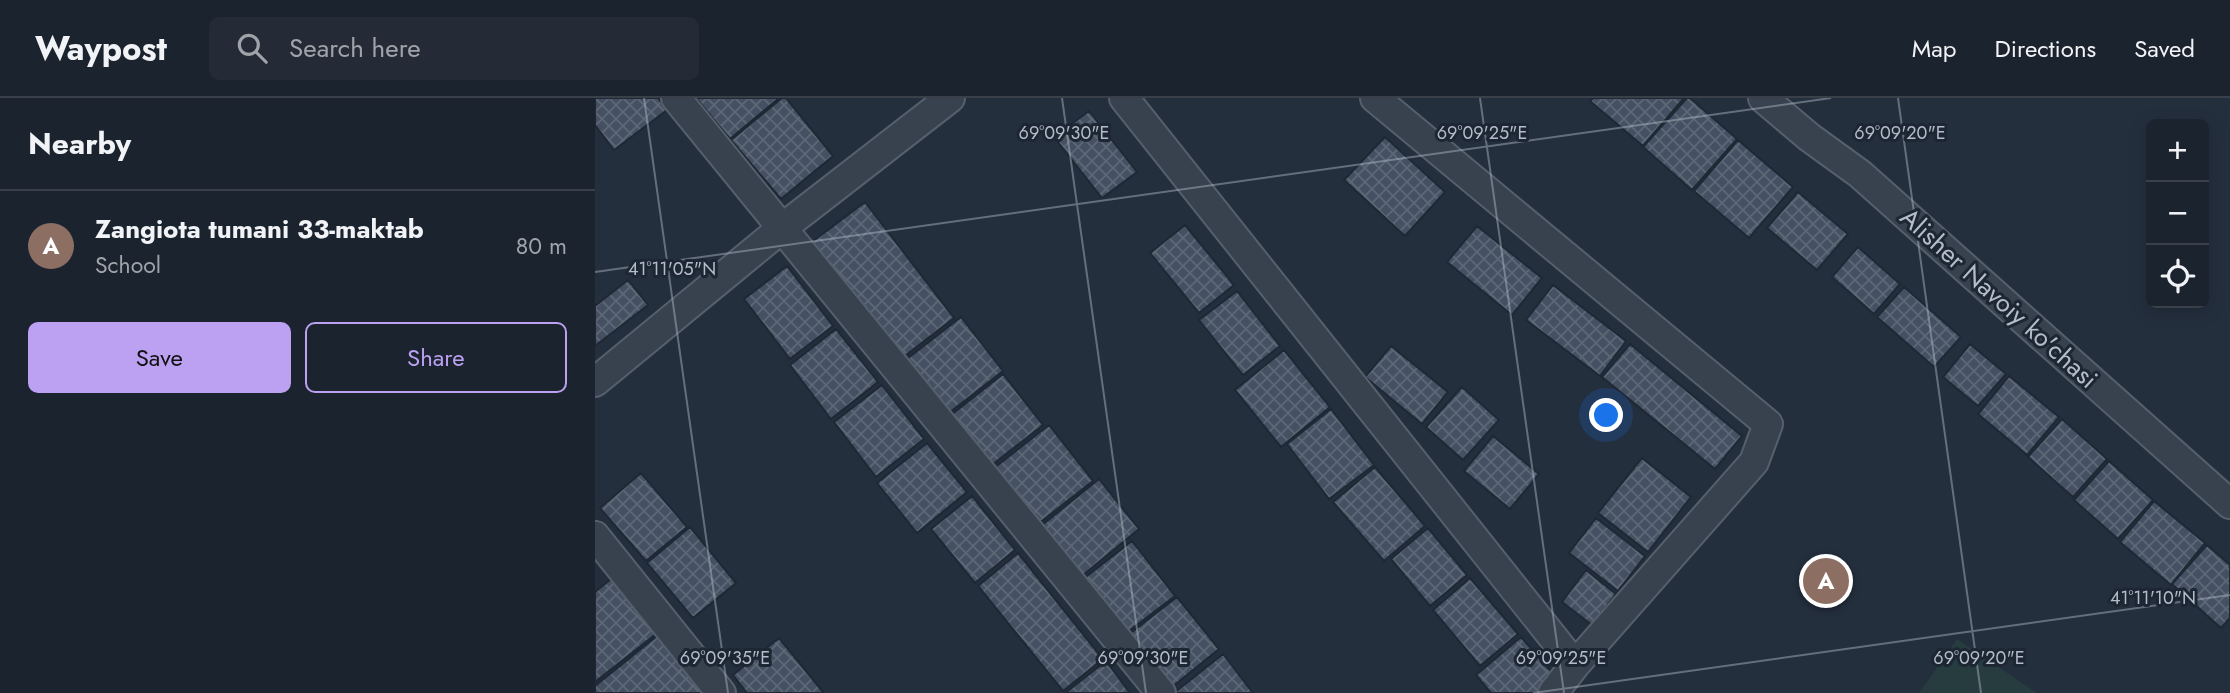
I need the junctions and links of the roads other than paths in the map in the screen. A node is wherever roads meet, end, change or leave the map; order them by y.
1 (677, 98) edge
2 (950, 98) edge
3 (1124, 98) edge
4 (1374, 98) edge
5 (1763, 98) edge
6 (781, 229) junction
7 (595, 382) edge
8 (2230, 504) edge
9 (595, 536) edge
10 (1575, 665) junction
11 (721, 693) edge
12 (1161, 693) edge
13 (1553, 693) edge

1 - 6 street
2 - 6 street
3 - 10 street
4 - 10 street
5 - 8 street, Alisher Navoiy ko'chasi
6 - 7 street
6 - 12 street
9 - 11 street
10 - 13 street

